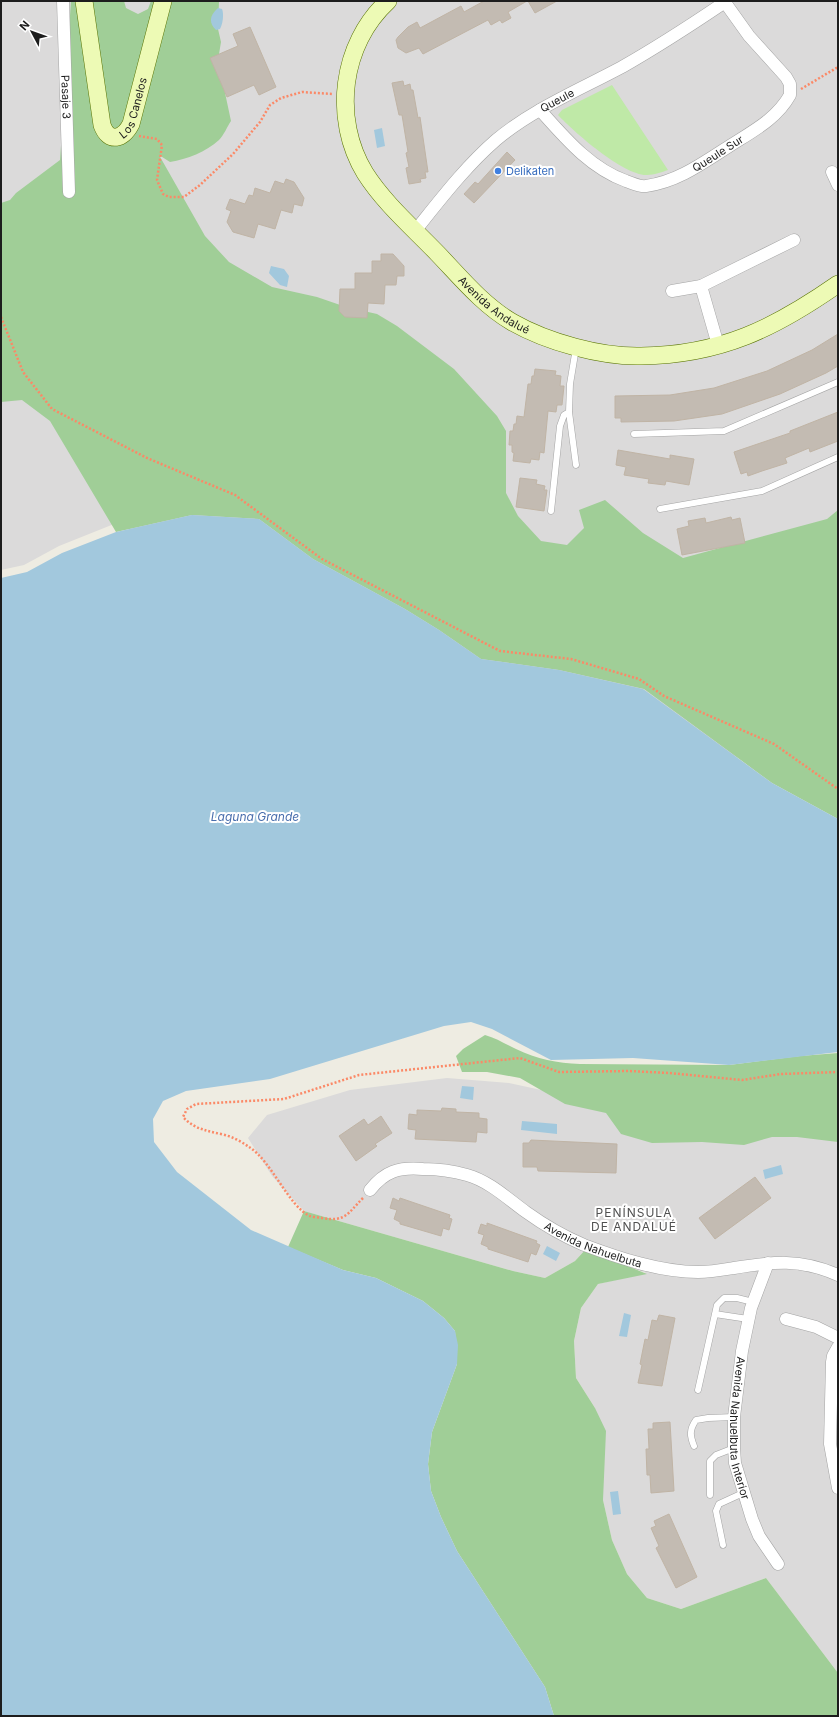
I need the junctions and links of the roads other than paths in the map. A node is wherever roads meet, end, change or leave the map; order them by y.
1 (63, 1) edge
2 (84, 1) edge
3 (162, 1) edge
4 (384, 2) edge
5 (724, 2) edge
6 (540, 110) junction
7 (832, 172) dead end
8 (838, 185) edge
9 (69, 192) dead end
10 (415, 231) junction
11 (794, 240) dead end
12 (838, 284) edge
13 (701, 286) junction
14 (672, 291) dead end
15 (718, 345) junction
16 (576, 346) junction
17 (838, 382) edge
18 (569, 412) junction
19 (634, 434) dead end
20 (838, 457) edge
21 (576, 465) dead end
22 (660, 509) dead end
23 (551, 511) dead end
24 (370, 1190) road end
25 (768, 1263) junction
26 (838, 1275) edge
27 (753, 1302) junction
28 (715, 1314) junction
29 (748, 1319) junction
30 (786, 1319) dead end
31 (838, 1338) edge
32 (838, 1347) edge
33 (698, 1390) dead end
34 (734, 1417) junction
35 (694, 1446) dead end
36 (734, 1448) junction
37 (835, 1456) edge
38 (838, 1488) edge
39 (744, 1493) junction
40 (710, 1495) dead end
41 (723, 1545) dead end
42 (778, 1564) dead end

1 - 9 street, Pasaje 3
2 - 3 street, Los Canelos
4 - 10 street, Avenida Andalué
5 - 6 street, Queule
5 - 6 street, Queule Sur
6 - 10 street, Queule
7 - 8 street
10 - 16 street, Avenida Andalué
11 - 13 street
12 - 15 street, Avenida Andalué
13 - 14 street
13 - 15 street
15 - 16 street, Avenida Andalué
16 - 18 lane
17 - 19 lane
18 - 21 lane
18 - 23 lane
20 - 22 lane
24 - 25 street, Avenida Nahuelbuta
25 - 26 street, Avenida Nahuelbuta
25 - 27 street, Avenida Nahuelbuta Interior
27 - 28 lane
27 - 29 street, Avenida Nahuelbuta Interior
28 - 29 lane
28 - 33 lane
29 - 34 street, Avenida Nahuelbuta Interior
30 - 31 street
32 - 37 street
34 - 35 lane
34 - 36 street, Avenida Nahuelbuta Interior
36 - 39 street, Avenida Nahuelbuta Interior
36 - 40 lane
37 - 38 street
39 - 41 lane
39 - 42 street, Avenida Nahuelbuta Interior

